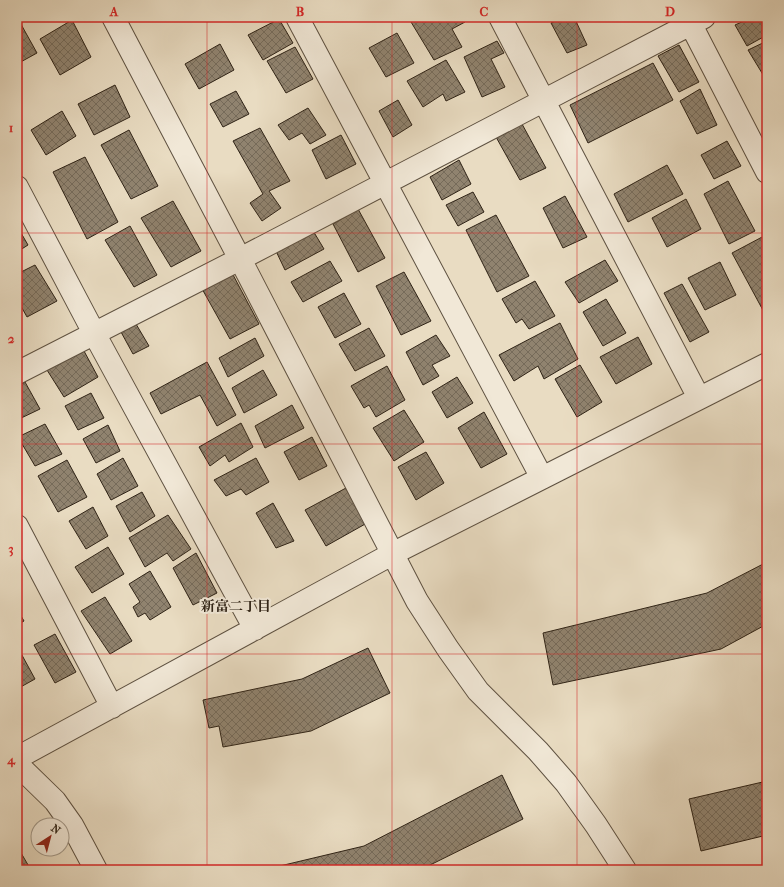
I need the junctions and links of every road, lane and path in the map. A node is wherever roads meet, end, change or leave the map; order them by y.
1 (112, 17) edge
2 (297, 17) edge
3 (500, 17) edge
4 (694, 19) edge
5 (544, 100) junction
6 (767, 172) edge
7 (386, 183) junction
8 (17, 187) edge
9 (240, 259) junction
10 (94, 333) junction
11 (767, 364) edge
12 (17, 373) edge
13 (699, 398) junction
14 (542, 478) junction
15 (17, 526) edge
16 (392, 554) junction
17 (255, 629) junction
18 (112, 707) junction
19 (17, 758) edge
20 (17, 764) edge
21 (96, 870) edge
22 (625, 870) edge

1 - 9 street
2 - 7 street
3 - 5 street
4 - 5 street
4 - 6 street
5 - 7 street
5 - 13 street
7 - 9 street
7 - 14 street
8 - 10 street
9 - 10 street
9 - 16 street
10 - 12 street
10 - 17 street
11 - 13 street
13 - 14 street
14 - 16 street
15 - 18 street
16 - 17 street
16 - 22 street
17 - 18 street
18 - 19 street
20 - 21 street

